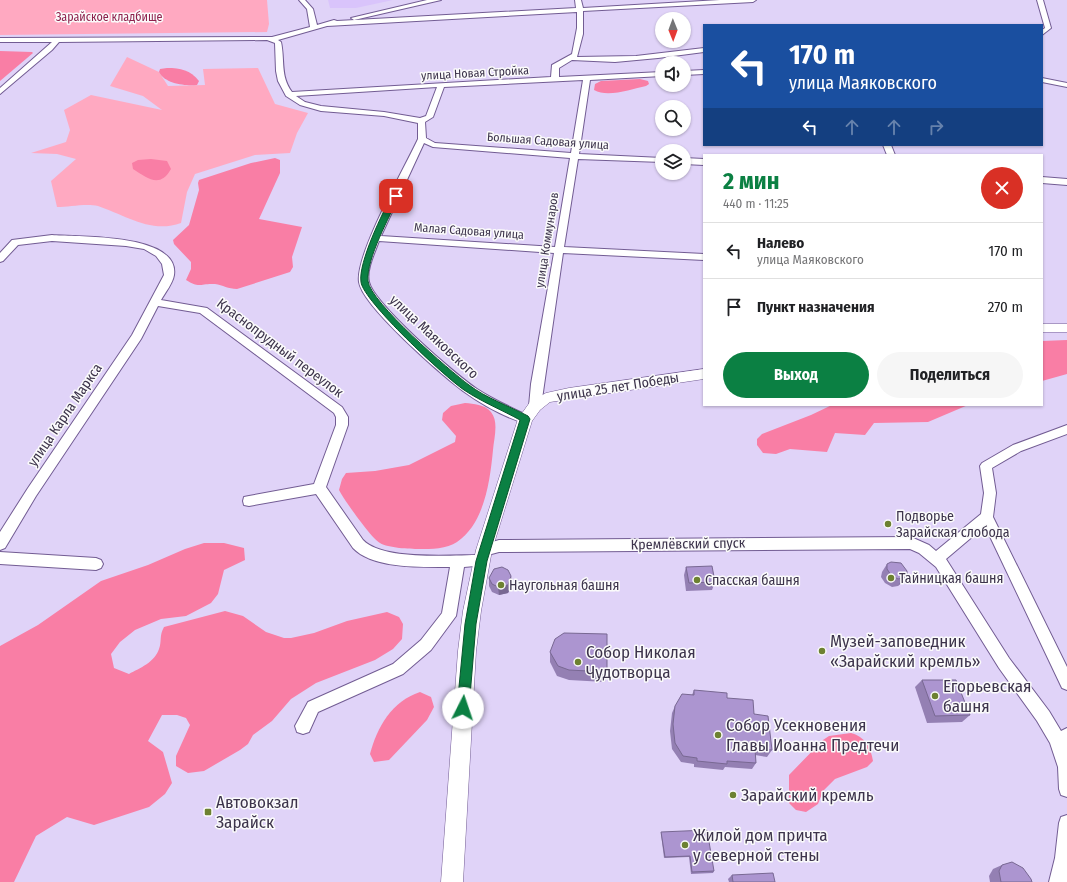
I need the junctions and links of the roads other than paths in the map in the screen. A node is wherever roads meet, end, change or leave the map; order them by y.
1 (302, 0) edge
2 (438, 0) edge
3 (578, 0) edge
4 (753, 0) edge
5 (1040, 0) edge
6 (581, 10) junction
7 (326, 24) junction
8 (314, 28) junction
9 (1043, 32) edge
10 (273, 39) junction
11 (0, 40) edge
12 (57, 40) junction
13 (703, 50) edge
14 (664, 55) joint
15 (572, 58) junction
16 (703, 72) edge
17 (691, 73) edge
18 (655, 74) edge
19 (587, 78) junction
20 (555, 79) junction
21 (1043, 80) edge
22 (1067, 85) edge
23 (441, 86) junction
24 (0, 92) edge
25 (290, 94) junction
26 (421, 120) junction
27 (422, 139) junction
28 (573, 156) junction
29 (655, 160) edge
30 (691, 161) edge
31 (703, 162) edge
32 (1043, 180) edge
33 (1067, 182) edge
34 (376, 238) junction
35 (559, 250) junction
36 (703, 257) edge
37 (0, 259) edge
38 (155, 302) junction
39 (1043, 328) edge
40 (1067, 328) edge
41 (703, 374) edge
42 (530, 412) junction
43 (1067, 429) edge
44 (318, 488) junction
45 (250, 501) dead end
46 (987, 517) junction
47 (0, 544) edge
48 (483, 556) junction
49 (0, 558) edge
50 (937, 558) junction
51 (458, 561) junction
52 (96, 564) dead end
53 (1067, 683) edge
54 (303, 726) dead end
55 (1067, 736) edge
56 (1066, 766) edge
57 (1067, 789) edge
58 (1067, 824) edge
59 (452, 882) edge
60 (1058, 882) edge

1 - 8 street
2 - 7 street
3 - 6 street
4 - 6 street
5 - 9 street
6 - 7 street
6 - 15 street
7 - 8 street
8 - 10 street
10 - 12 street
10 - 25 street
11 - 12 street
12 - 24 street
13 - 14 street
14 - 15 street
15 - 20 street
16 - 17 street
18 - 19 street, улица Новая Стройка
19 - 20 street, улица Новая Стройка
19 - 28 street, улица Коммунаров
20 - 23 street, улица Новая Стройка
21 - 22 street
23 - 25 street, улица Новая Стройка
23 - 26 street
25 - 26 street
26 - 27 street
27 - 28 street, Большая Садовая улица
27 - 34 street, улица Маяковского
28 - 29 street, Большая Садовая улица
28 - 35 street, улица Коммунаров
30 - 31 street
32 - 33 street
34 - 35 street, Малая Садовая улица
34 - 42 street, улица Маяковского
35 - 36 street, Малая Садовая улица
35 - 42 street, улица Коммунаров
37 - 38 street
38 - 44 street, Краснопрудный переулок
38 - 47 street, улица Карла Маркса
39 - 40 main road
41 - 42 main road, улица 25 лет Победы
42 - 48 main road
43 - 46 street
44 - 45 street
44 - 51 street, Кремлёвский спуск
46 - 50 street
46 - 53 street
48 - 50 street, Кремлёвский спуск
48 - 51 street, Кремлёвский спуск
48 - 59 main road
49 - 52 street
50 - 56 street
51 - 54 street
55 - 56 street
56 - 57 street
58 - 60 street

